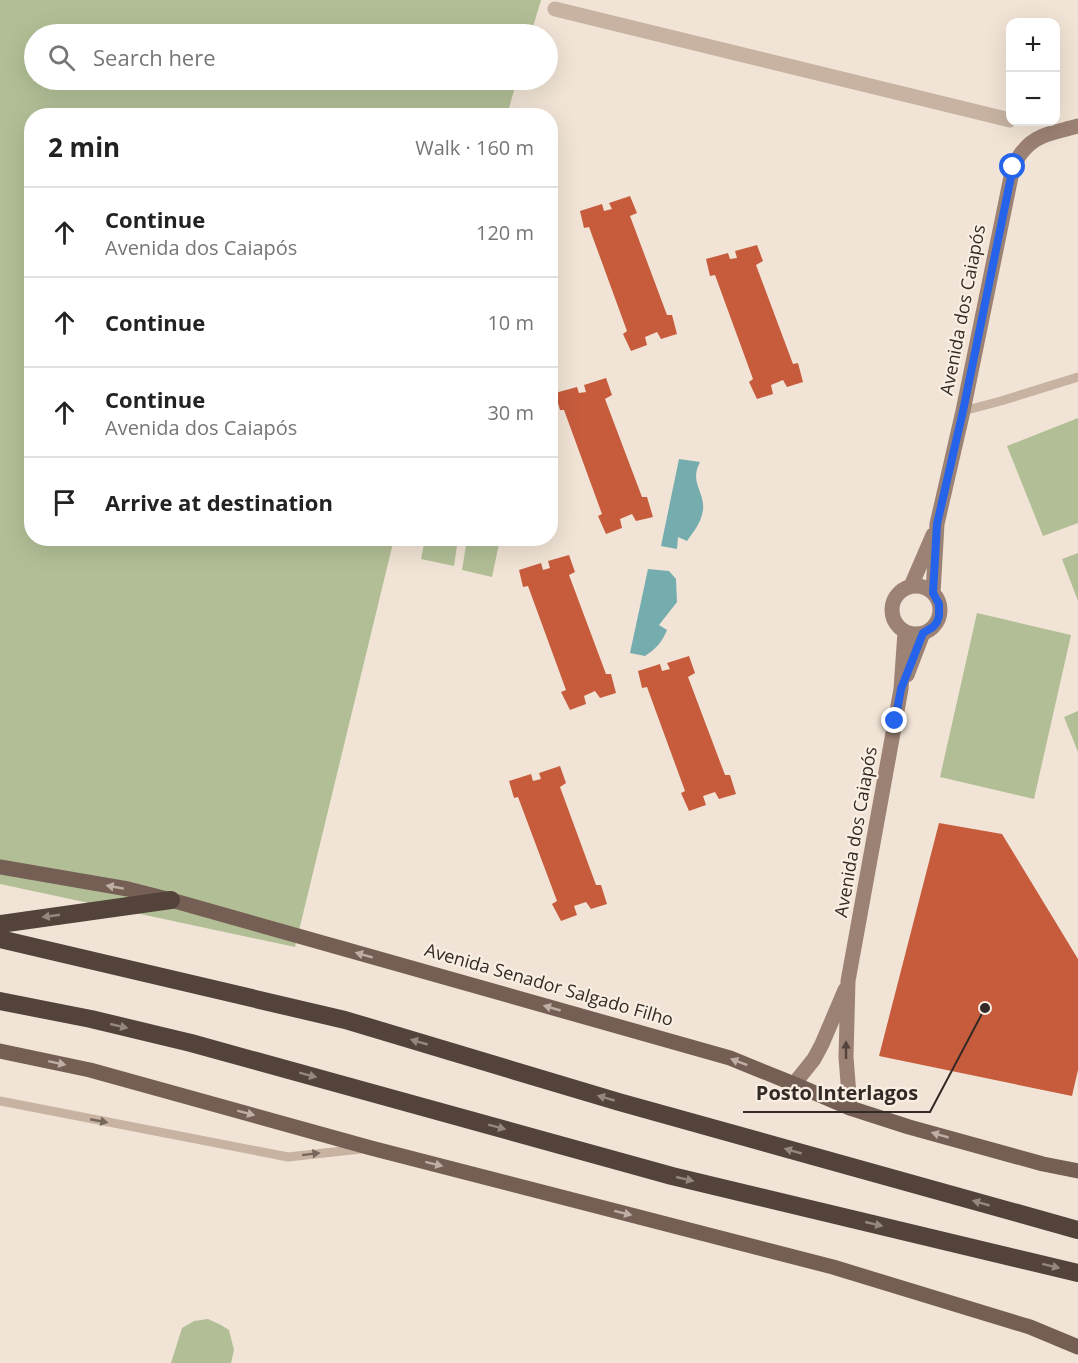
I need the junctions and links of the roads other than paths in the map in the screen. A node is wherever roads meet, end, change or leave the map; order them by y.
1 (555, 9) dead end
2 (1006, 119) edge
3 (1078, 126) edge
4 (1062, 130) junction
5 (1078, 137) edge
6 (1078, 377) edge
7 (963, 411) junction
8 (937, 524) junction
9 (911, 586) junction
10 (933, 593) junction
11 (905, 632) junction
12 (923, 633) junction
13 (901, 689) junction
14 (0, 867) edge
15 (171, 900) junction
16 (0, 924) edge
17 (0, 939) edge
18 (848, 981) junction
19 (0, 1001) edge
20 (0, 1051) edge
21 (794, 1083) junction
22 (0, 1101) edge
23 (850, 1108) junction
24 (371, 1148) junction
25 (1078, 1171) edge
26 (1078, 1230) edge
27 (1078, 1273) edge
28 (1078, 1347) edge

1 - 2 street
3 - 4 main road, Avenida dos Caiapós
4 - 5 main road
4 - 7 main road, Avenida dos Caiapós
6 - 7 lane
7 - 8 main road, Avenida dos Caiapós
8 - 9 main road, Avenida dos Caiapós
8 - 10 main road, Avenida dos Caiapós
9 - 10 main road
9 - 11 main road
10 - 12 main road
11 - 12 main road
11 - 13 main road, Avenida dos Caiapós
12 - 13 main road, Avenida dos Caiapós
13 - 18 main road, Avenida dos Caiapós
15 -> 14 main road, Avenida Senador Salgado Filho
15 -> 16 highway
21 -> 15 main road, Avenida Senador Salgado Filho
26 -> 17 highway
18 - 21 main road, Avenida dos Caiapós
23 -> 18 main road, Avenida dos Caiapós
19 -> 27 highway
20 -> 24 main road
21 - 23 main road, Avenida Senador Salgado Filho
22 -> 24 lane
25 -> 23 main road, Avenida Senador Salgado Filho
24 -> 28 main road

